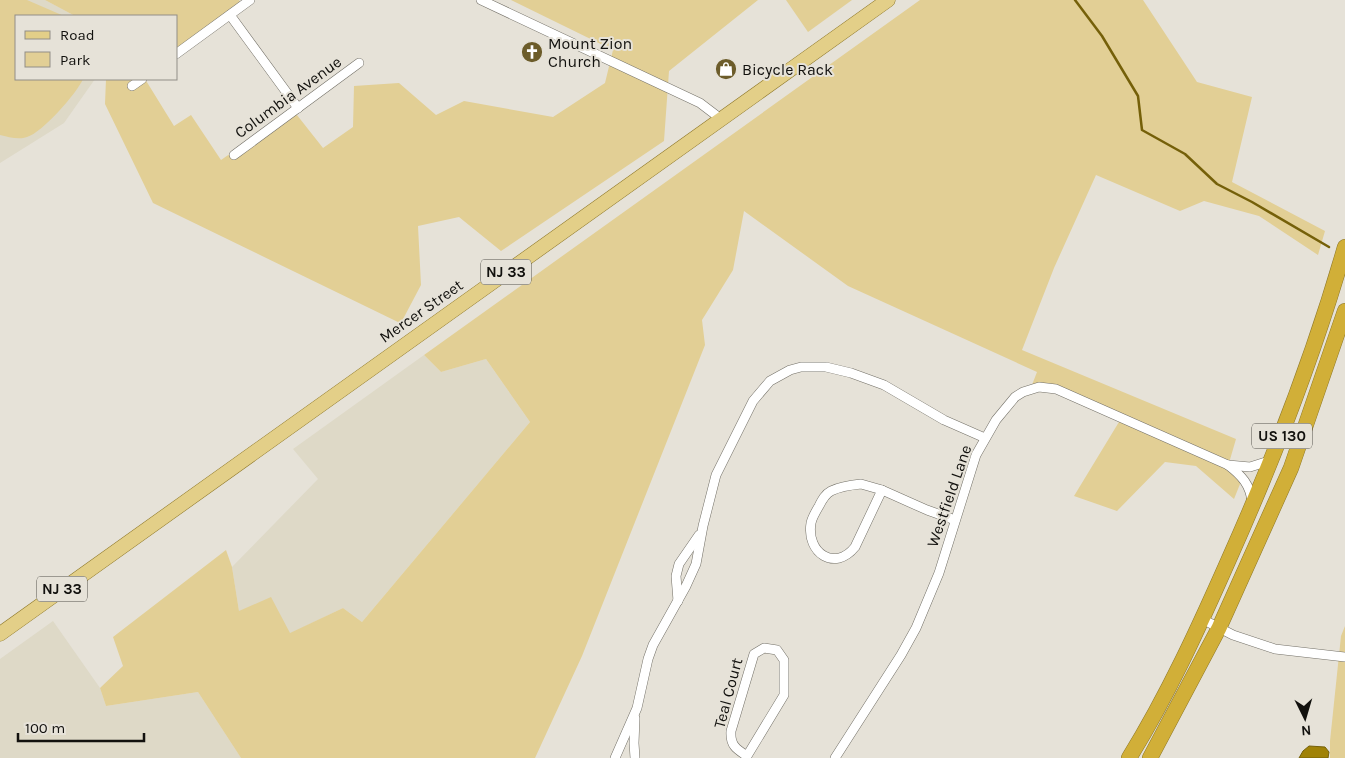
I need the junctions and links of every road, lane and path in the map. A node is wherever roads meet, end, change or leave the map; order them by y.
1 (250, 0) edge
2 (481, 0) edge
3 (888, 0) edge
4 (230, 15) junction
5 (178, 53) edge
6 (360, 63) dead end
7 (141, 80) edge
8 (132, 86) dead end
9 (298, 108) junction
10 (721, 119) junction
11 (234, 155) dead end
12 (1345, 247) edge
13 (1345, 311) edge
14 (1310, 362) junction
15 (1326, 368) junction
16 (985, 438) junction
17 (1272, 460) junction
18 (1228, 465) junction
19 (882, 490) junction
20 (1253, 506) junction
21 (955, 520) junction
22 (703, 526) junction
23 (678, 601) junction
24 (1202, 618) junction
25 (1219, 628) junction
26 (0, 634) edge
27 (1345, 657) edge
28 (637, 708) junction
29 (749, 757) edge
30 (615, 758) edge
31 (635, 758) edge
32 (835, 758) edge
33 (1129, 758) edge
34 (1150, 758) edge

1 - 4 street
2 - 10 street
3 - 10 main road, Mercer Street / NJ 33
4 - 5 street
4 - 9 street
6 - 9 street, Columbia Avenue
7 - 8 street
9 - 11 street, Columbia Avenue
10 - 26 main road, Mercer Street / NJ 33
12 - 14 highway, US 130
13 - 15 highway, US 130
14 - 15 street
14 - 17 highway, US 130
15 - 25 highway, US 130
16 - 18 street, Westfield Lane
16 - 21 street, Westfield Lane
16 - 22 street
17 - 18 street, Westfield Lane
17 - 20 highway, US 130
18 - 20 street, Westfield Lane
19 - 19 street
19 - 21 street
20 - 24 highway, US 130
21 - 32 street, Westfield Lane
22 - 23 street
22 - 23 street
23 - 28 street
24 - 25 street
24 - 33 highway, US 130
25 - 27 street
25 - 34 highway, US 130
28 - 30 street
28 - 31 street
29 - 29 street, Teal Court

